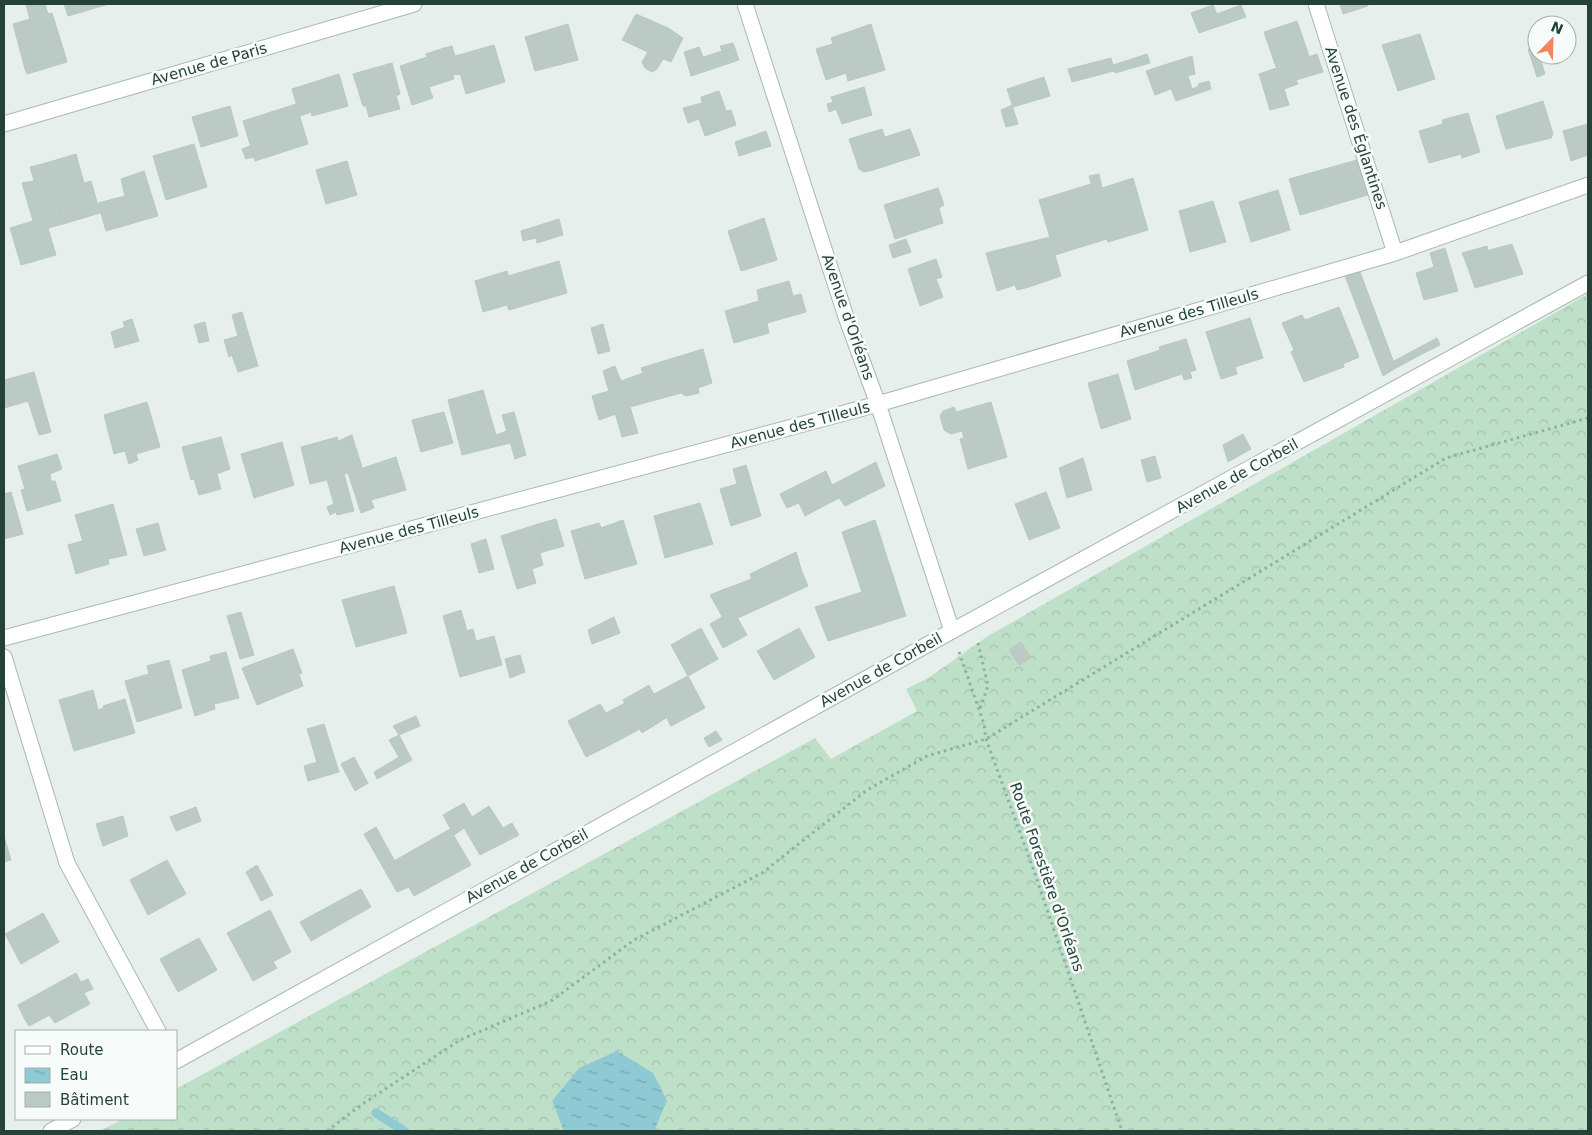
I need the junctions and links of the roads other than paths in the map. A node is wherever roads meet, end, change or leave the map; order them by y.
1 (414, 4) edge
2 (745, 4) edge
3 (1316, 4) edge
4 (4, 124) edge
5 (1588, 185) edge
6 (1395, 252) junction
7 (1588, 284) edge
8 (878, 404) junction
9 (952, 631) junction
10 (4, 638) edge
11 (4, 657) edge
12 (157, 1030) edge
13 (178, 1060) edge
14 (71, 1120) edge
15 (50, 1131) edge

1 - 4 street, Avenue de Paris
2 - 8 street, Avenue d'Orléans
3 - 6 street, Avenue des Églantines
5 - 6 street, Avenue des Tilleuls
6 - 8 street, Avenue des Tilleuls
7 - 9 street, Avenue de Corbeil
8 - 9 street, Avenue d'Orléans
8 - 10 street, Avenue des Tilleuls
9 - 13 street, Avenue de Corbeil
11 - 12 street
14 - 15 street

